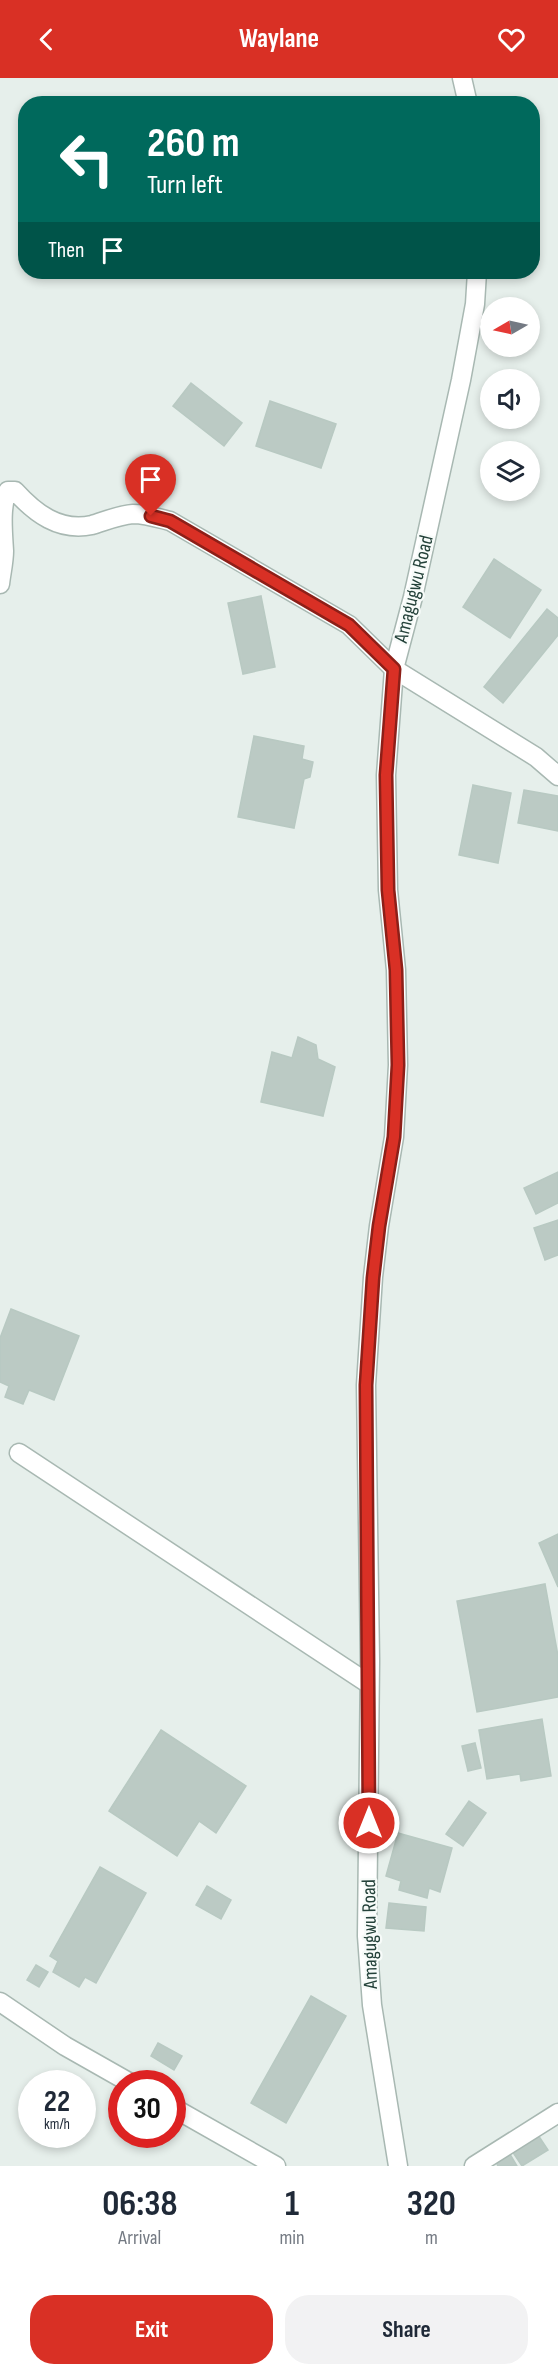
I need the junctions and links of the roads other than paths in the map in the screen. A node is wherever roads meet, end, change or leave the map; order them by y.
1 (462, 78) edge
2 (466, 96) edge
3 (477, 279) edge
4 (0, 477) edge
5 (15, 491) junction
6 (0, 584) edge
7 (394, 669) junction
8 (558, 776) edge
9 (20, 1453) dead end
10 (369, 1684) junction
11 (0, 2002) edge
12 (108, 2070) edge
13 (558, 2113) edge
14 (186, 2115) edge
15 (276, 2166) edge
16 (398, 2166) edge
17 (474, 2166) edge

1 - 2 street
3 - 7 street, Amagugwu Road
4 - 5 street
5 - 6 street
5 - 7 street
7 - 8 street
7 - 10 street, Amagugwu Road
9 - 10 street
10 - 16 street, Amagugwu Road
11 - 12 street
13 - 17 street
14 - 15 street

